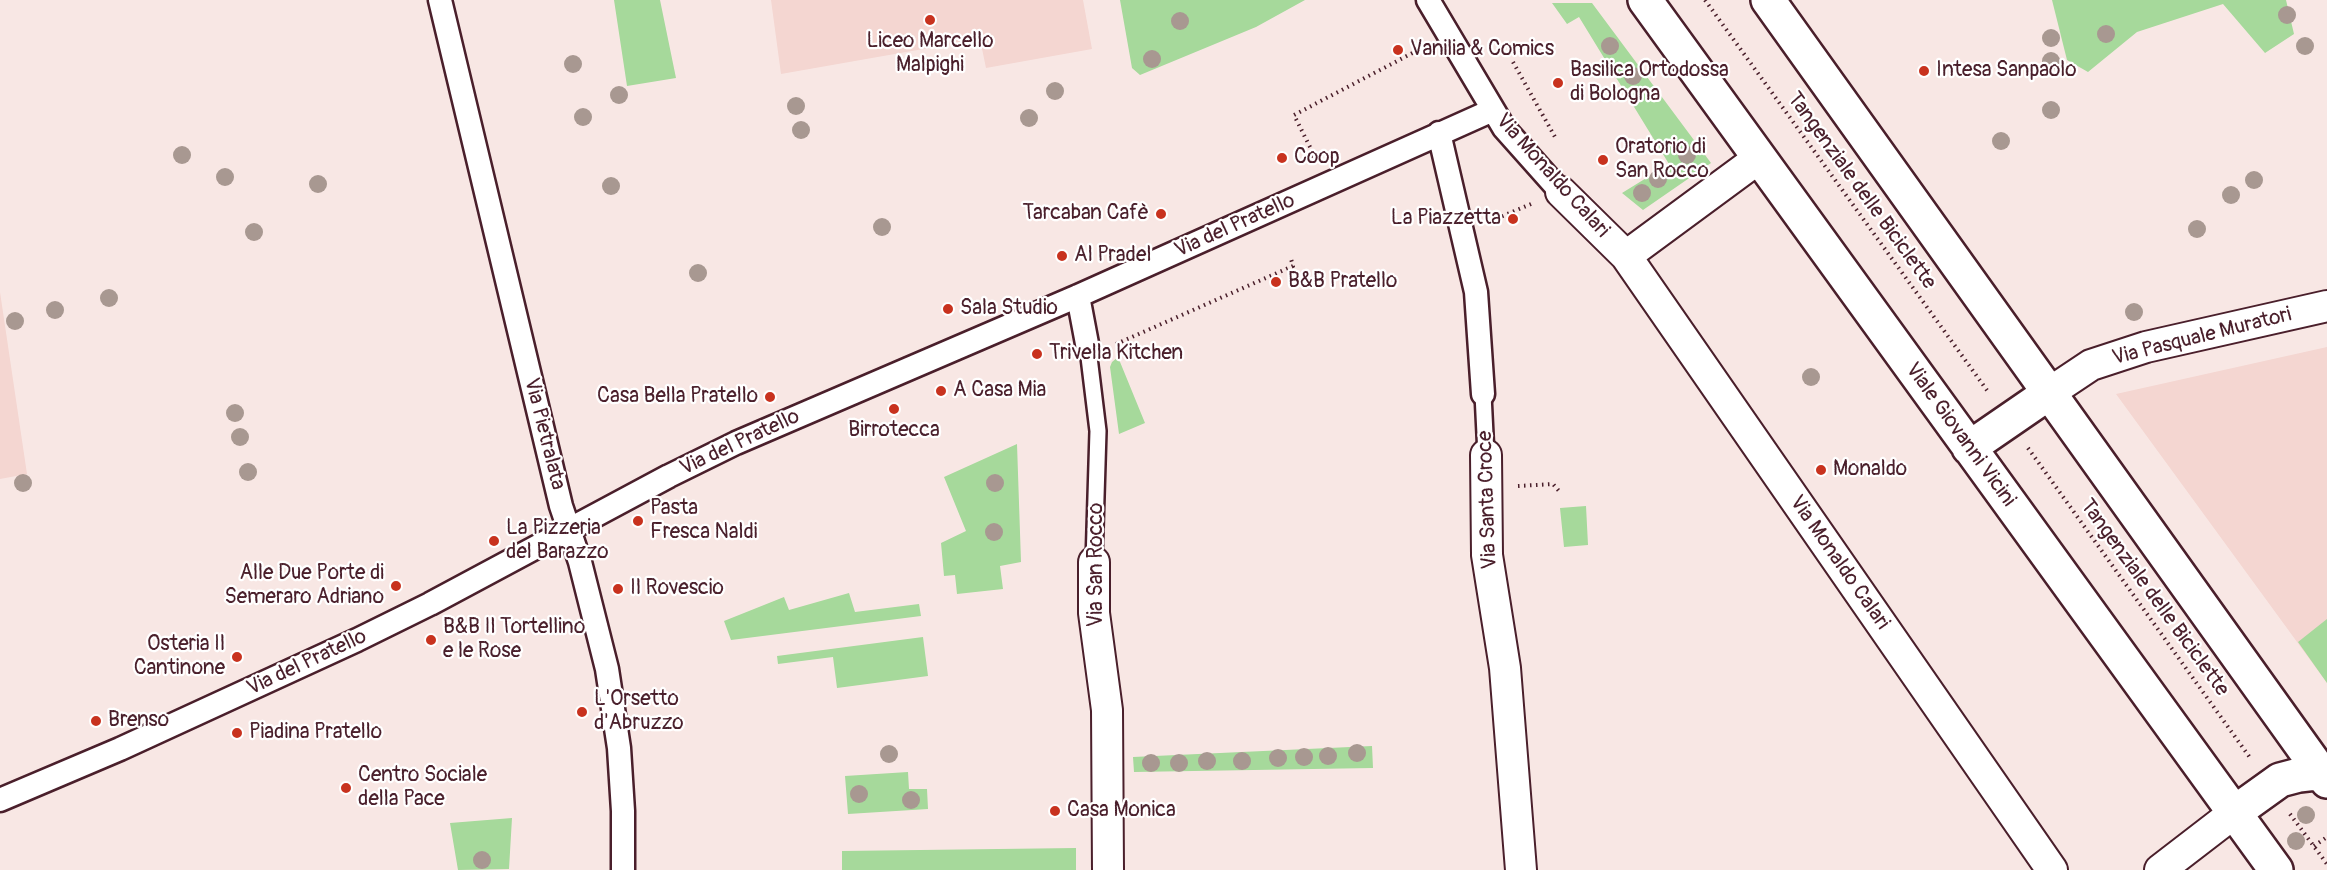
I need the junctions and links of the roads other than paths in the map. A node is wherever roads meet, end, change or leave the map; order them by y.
1 (440, 0) edge
2 (1428, 0) edge
3 (1645, 0) edge
4 (1768, 0) edge
5 (1492, 110) junction
6 (1439, 134) junction
7 (1759, 158) junction
8 (1549, 196) joint
9 (1626, 256) junction
10 (1078, 296) junction
11 (2327, 306) edge
12 (1088, 349) joint
13 (2049, 393) junction
14 (1483, 394) joint
15 (1970, 448) junction
16 (1486, 455) joint
17 (570, 530) junction
18 (1094, 562) joint
19 (2325, 776) edge
20 (0, 800) edge
21 (2234, 813) junction
22 (622, 870) edge
23 (1108, 870) edge
24 (1521, 870) edge
25 (2052, 870) edge
26 (2160, 870) edge
27 (2276, 870) edge

1 - 17 street, Via Pietralata
2 - 5 street, Via Monaldo Calari
3 - 7 main road, Viale Giovanni Vicini
4 - 13 main road
5 - 6 street, Via del Pratello
5 - 8 street, Via Monaldo Calari
6 - 10 street, Via del Pratello
6 - 14 street, Via Santa Croce
7 - 9 street, Via Monaldo Calari
7 - 15 main road, Viale Giovanni Vicini
8 - 9 street, Via Monaldo Calari
9 - 25 street, Via Monaldo Calari
10 - 12 street, Via San Rocco
10 - 17 street, Via del Pratello
11 - 13 street, Via Pasquale Muratori
12 - 18 lane, Via San Rocco
13 - 15 main road
13 - 19 main road
14 - 16 lane, Via Santa Croce
15 - 21 main road, Viale Giovanni Vicini
16 - 24 street, Via Santa Croce
17 - 20 street, Via del Pratello
17 - 22 street, Via Pietralata
18 - 23 street, Via San Rocco
19 - 21 main road
21 - 26 street
21 - 27 main road, Viale Giovanni Vicini

